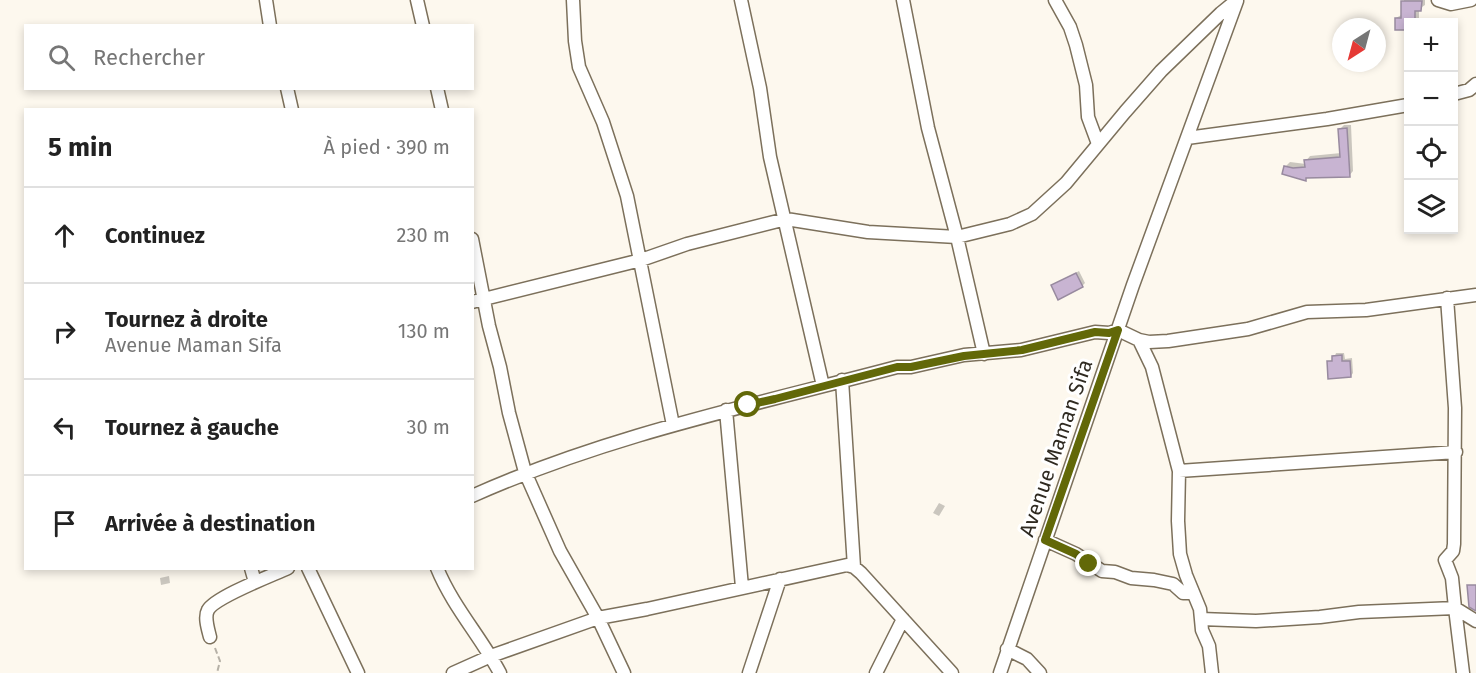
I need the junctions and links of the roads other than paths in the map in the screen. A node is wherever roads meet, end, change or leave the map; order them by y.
1 (266, 0) edge
2 (417, 0) edge
3 (573, 0) edge
4 (741, 0) edge
5 (903, 0) edge
6 (1056, 0) edge
7 (1237, 0) edge
8 (1438, 0) edge
9 (1471, 0) edge
10 (1220, 6) edge
11 (270, 24) edge
12 (423, 24) edge
13 (1476, 84) edge
14 (287, 90) edge
15 (438, 90) edge
16 (1458, 93) edge
17 (1404, 106) edge
18 (292, 108) edge
19 (442, 108) edge
20 (1187, 138) junction
21 (1098, 144) junction
22 (786, 219) junction
23 (957, 237) junction
24 (474, 259) edge
25 (641, 260) junction
26 (1476, 295) edge
27 (1447, 298) junction
28 (478, 300) edge
29 (1118, 330) junction
30 (1139, 340) junction
31 (984, 354) junction
32 (842, 380) junction
33 (823, 386) junction
34 (726, 410) junction
35 (673, 425) junction
36 (1456, 452) junction
37 (1179, 471) junction
38 (525, 472) junction
39 (474, 495) edge
40 (1045, 540) junction
41 (854, 567) junction
42 (252, 570) edge
43 (283, 570) edge
44 (309, 570) edge
45 (438, 570) edge
46 (780, 579) junction
47 (255, 582) junction
48 (742, 587) junction
49 (1193, 593) junction
50 (1455, 608) junction
51 (598, 618) junction
52 (903, 619) junction
53 (1201, 619) junction
54 (1476, 621) edge
55 (210, 638) road end
56 (1007, 650) junction
57 (491, 656) junction
58 (358, 673) edge
59 (453, 673) edge
60 (500, 673) edge
61 (624, 673) edge
62 (749, 673) edge
63 (876, 673) edge
64 (952, 673) edge
65 (1000, 673) edge
66 (1040, 673) edge
67 (1212, 673) edge
68 (1463, 673) edge

1 - 11 street
2 - 12 street
3 - 25 street
4 - 22 street
5 - 23 street
6 - 21 street
7 - 10 street
7 - 20 street, Avenue Maman Sifa
8 - 9 street
10 - 21 street
13 - 16 street
14 - 18 street
15 - 19 street
17 - 20 street
20 - 29 street, Avenue Maman Sifa
21 - 23 street
22 - 23 street
22 - 25 street
22 - 33 street
23 - 31 street
24 - 28 street
25 - 28 street
25 - 35 street
26 - 27 street
27 - 30 street
27 - 36 street
28 - 38 street
29 - 30 street
29 - 31 street
29 - 40 street, Avenue Maman Sifa
30 - 37 street
31 - 32 street
32 - 33 street
32 - 41 street
33 - 34 street
34 - 35 street
34 - 48 street
35 - 38 street
36 - 37 street
36 - 50 street
37 - 49 street
38 - 39 street
38 - 51 street
40 - 49 street
40 - 56 street, Avenue Maman Sifa
41 - 46 street
41 - 52 street
42 - 47 street
43 - 47 street
44 - 58 street
45 - 57 street
46 - 48 street
46 - 62 street
47 - 55 street
48 - 51 street
49 - 53 street
50 - 53 street
50 - 54 street
50 - 68 street
51 - 57 street
51 - 61 street
52 - 63 street
52 - 64 street
53 - 67 street
56 - 65 street, Avenue Maman Sifa
56 - 66 street
57 - 59 street
57 - 60 street

